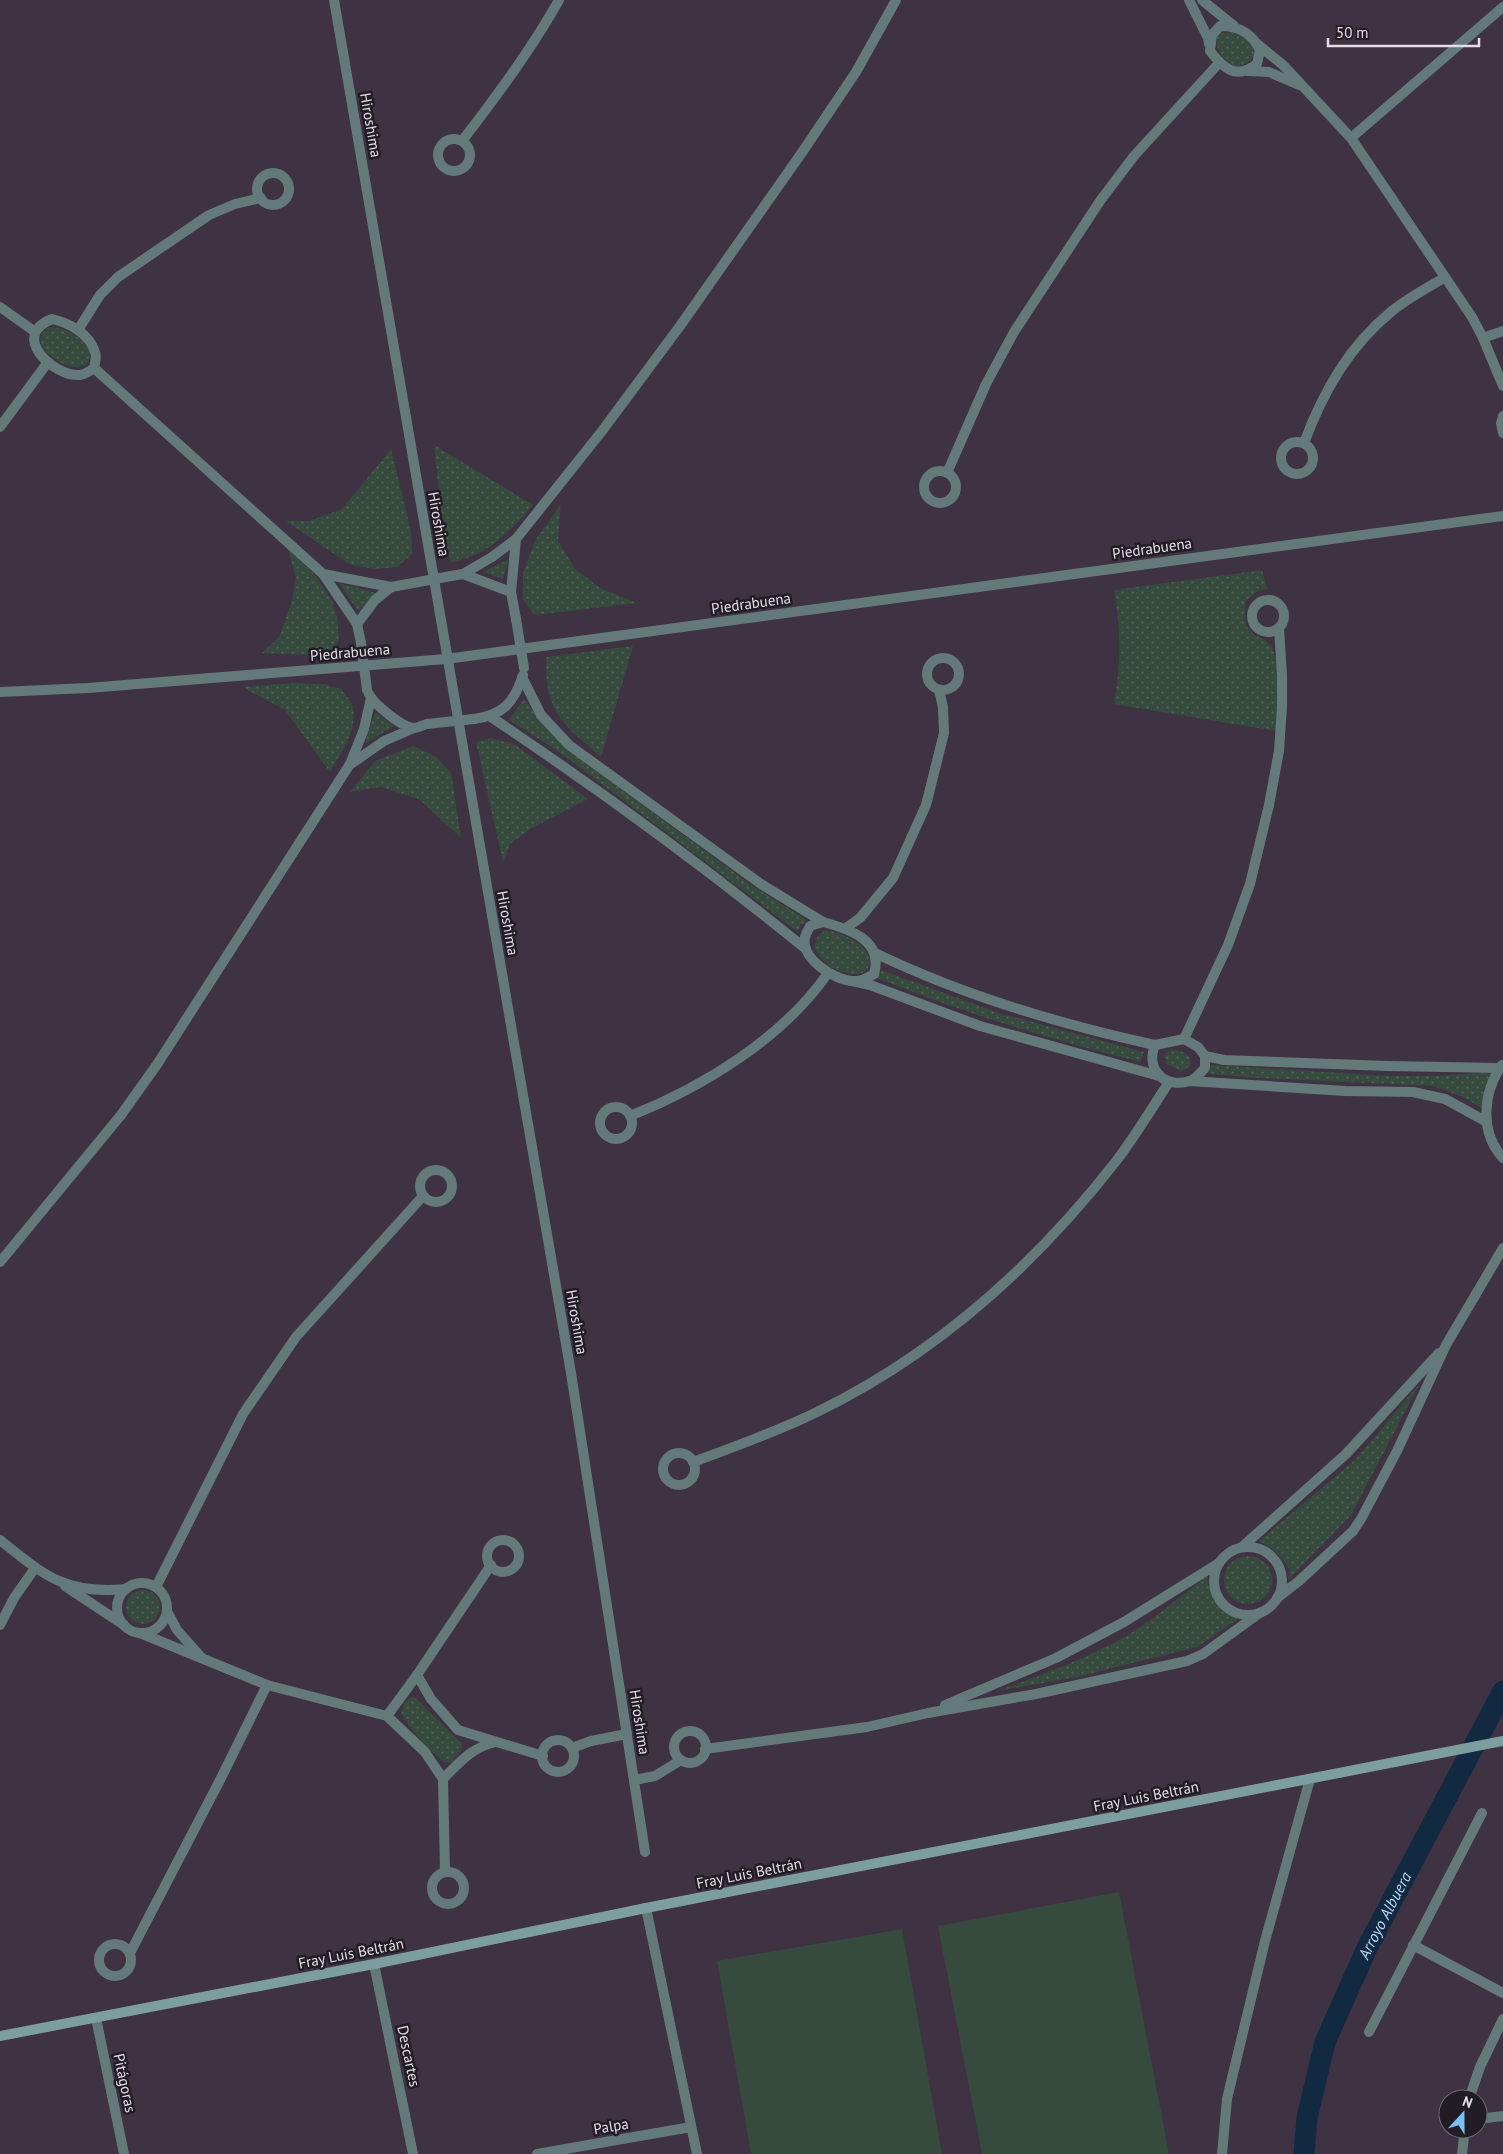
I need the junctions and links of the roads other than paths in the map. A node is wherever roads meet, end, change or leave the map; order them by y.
1 (334, 0) edge
2 (559, 0) edge
3 (896, 0) edge
4 (1189, 0) edge
5 (1202, 0) edge
6 (1503, 8) edge
7 (1234, 26) junction
8 (1256, 43) junction
9 (1210, 51) junction
10 (1219, 63) junction
11 (1248, 71) junction
12 (1303, 87) junction
13 (1351, 138) junction
14 (462, 141) dead end
15 (261, 198) dead end
16 (1444, 278) junction
17 (0, 306) edge
18 (78, 330) junction
19 (1503, 330) edge
20 (34, 331) junction
21 (1483, 338) junction
22 (48, 362) junction
23 (94, 368) junction
24 (1503, 386) edge
25 (1503, 416) edge
26 (0, 426) edge
27 (1503, 433) edge
28 (1304, 443) dead end
29 (947, 473) dead end
30 (1503, 516) edge
31 (516, 539) junction
32 (323, 574) junction
33 (463, 574) junction
34 (391, 587) junction
35 (511, 592) junction
36 (356, 624) junction
37 (1279, 628) dead end
38 (446, 659) junction
39 (523, 672) junction
40 (939, 690) dead end
41 (0, 692) edge
42 (369, 694) junction
43 (491, 717) junction
44 (414, 728) junction
45 (350, 764) junction
46 (822, 922) junction
47 (846, 928) junction
48 (806, 950) junction
49 (875, 953) junction
50 (828, 973) junction
51 (852, 981) junction
52 (1184, 1039) junction
53 (1155, 1045) junction
54 (1205, 1056) junction
55 (1502, 1066) edge
56 (1159, 1076) junction
57 (1189, 1081) junction
58 (1169, 1082) junction
59 (630, 1116) dead end
60 (1487, 1122) junction
61 (1503, 1158) edge
62 (423, 1196) dead end
63 (1503, 1248) edge
64 (0, 1262) edge
65 (1446, 1344) junction
66 (693, 1462) dead end
67 (0, 1540) edge
68 (1242, 1547) junction
69 (1219, 1563) junction
70 (491, 1565) dead end
71 (35, 1568) junction
72 (63, 1583) junction
73 (156, 1587) junction
74 (126, 1589) junction
75 (1277, 1598) junction
76 (167, 1611) junction
77 (1261, 1612) junction
78 (0, 1625) edge
79 (126, 1627) junction
80 (140, 1633) junction
81 (203, 1660) junction
82 (418, 1675) junction
83 (267, 1685) junction
84 (928, 1712) junction
85 (387, 1716) junction
86 (627, 1734) junction
87 (1503, 1741) edge
88 (496, 1742) junction
89 (572, 1748) junction
90 (706, 1749) junction
91 (543, 1756) junction
92 (681, 1760) junction
93 (442, 1779) junction
94 (1310, 1779) junction
95 (634, 1780) junction
96 (1482, 1813) dead end
97 (645, 1852) dead end
98 (445, 1872) dead end
99 (646, 1908) junction
100 (1413, 1945) junction
101 (130, 1952) dead end
102 (374, 1964) junction
103 (1503, 1993) edge
104 (96, 2018) junction
105 (1503, 2019) edge
106 (1369, 2032) dead end
107 (0, 2036) edge
108 (1472, 2089) edge
109 (1503, 2116) edge
110 (1488, 2118) edge
111 (691, 2127) junction
112 (1464, 2139) edge
113 (124, 2154) edge
114 (413, 2154) edge
115 (537, 2154) edge
116 (697, 2154) edge
117 (1222, 2154) edge
118 (1462, 2154) edge

1 - 38 street, Hiroshima
2 - 14 street
3 - 31 street
4 - 9 street
5 - 7 street
6 - 13 street
7 - 8 street
7 - 9 street
8 - 11 street
8 - 12 street
9 - 10 street
10 - 11 street
10 - 29 street
11 - 12 street
12 - 13 street
13 - 16 street
15 - 18 street
16 - 21 street
16 - 28 street
17 - 20 street
18 - 20 street
18 - 23 street
19 - 21 street
20 - 22 street
21 - 24 street
22 - 23 street
22 - 26 street
23 - 32 street
25 - 27 street
30 - 38 street, Piedrabuena
31 - 33 street
31 - 35 street
32 - 34 street
32 - 36 street
33 - 34 street, bridge
33 - 35 street
34 - 36 street
35 - 39 street, bridge
36 - 42 street, bridge
37 - 52 street
38 - 41 street, Piedrabuena
38 - 86 street, Hiroshima
39 - 43 street
39 - 46 street
40 - 47 street
42 - 44 street
42 - 45 street
43 - 44 street, bridge
43 - 48 street
44 - 45 street
45 - 64 street
46 - 47 street
46 - 48 street
47 - 49 street
48 - 50 street
49 - 51 street
49 - 53 street
50 - 51 street
50 - 59 street
51 - 56 street
52 - 53 street
52 - 54 street
53 - 56 street
54 - 55 street
54 - 57 street
55 - 60 street
56 - 58 street
57 - 58 street
57 - 60 street
58 - 66 street
60 - 61 street
62 - 73 street
63 - 65 street
65 - 68 street
65 - 75 street
67 - 71 street
68 - 69 street
68 - 75 street
69 - 77 street
69 - 84 street
70 - 82 street
71 - 72 street
71 - 78 street
72 - 74 street
72 - 79 street
73 - 74 street
73 - 76 street
74 - 79 street
75 - 77 street
76 - 80 street
76 - 81 street
77 - 84 street
79 - 80 street
80 - 81 street
81 - 83 street
82 - 85 street
82 - 88 street
83 - 85 street
83 - 101 street
84 - 90 street
85 - 93 street
86 - 89 street
86 - 95 street, Hiroshima
87 - 94 street, Fray Luis Beltrán
88 - 91 street
88 - 93 street
89 - 91 street
89 - 91 street
90 - 92 street
90 - 92 street
92 - 95 street
93 - 98 street
94 - 99 street, Fray Luis Beltrán
94 - 117 street
95 - 97 street, Hiroshima
96 - 100 street
99 - 102 street, Fray Luis Beltrán
99 - 111 street
100 - 103 street
100 - 106 street
102 - 104 street, Fray Luis Beltrán
102 - 114 street, Descartes
104 - 107 street, Fray Luis Beltrán
104 - 113 street, Pitágoras
105 - 108 street
109 - 110 street
111 - 115 street, Palpa
111 - 116 street
112 - 118 street

